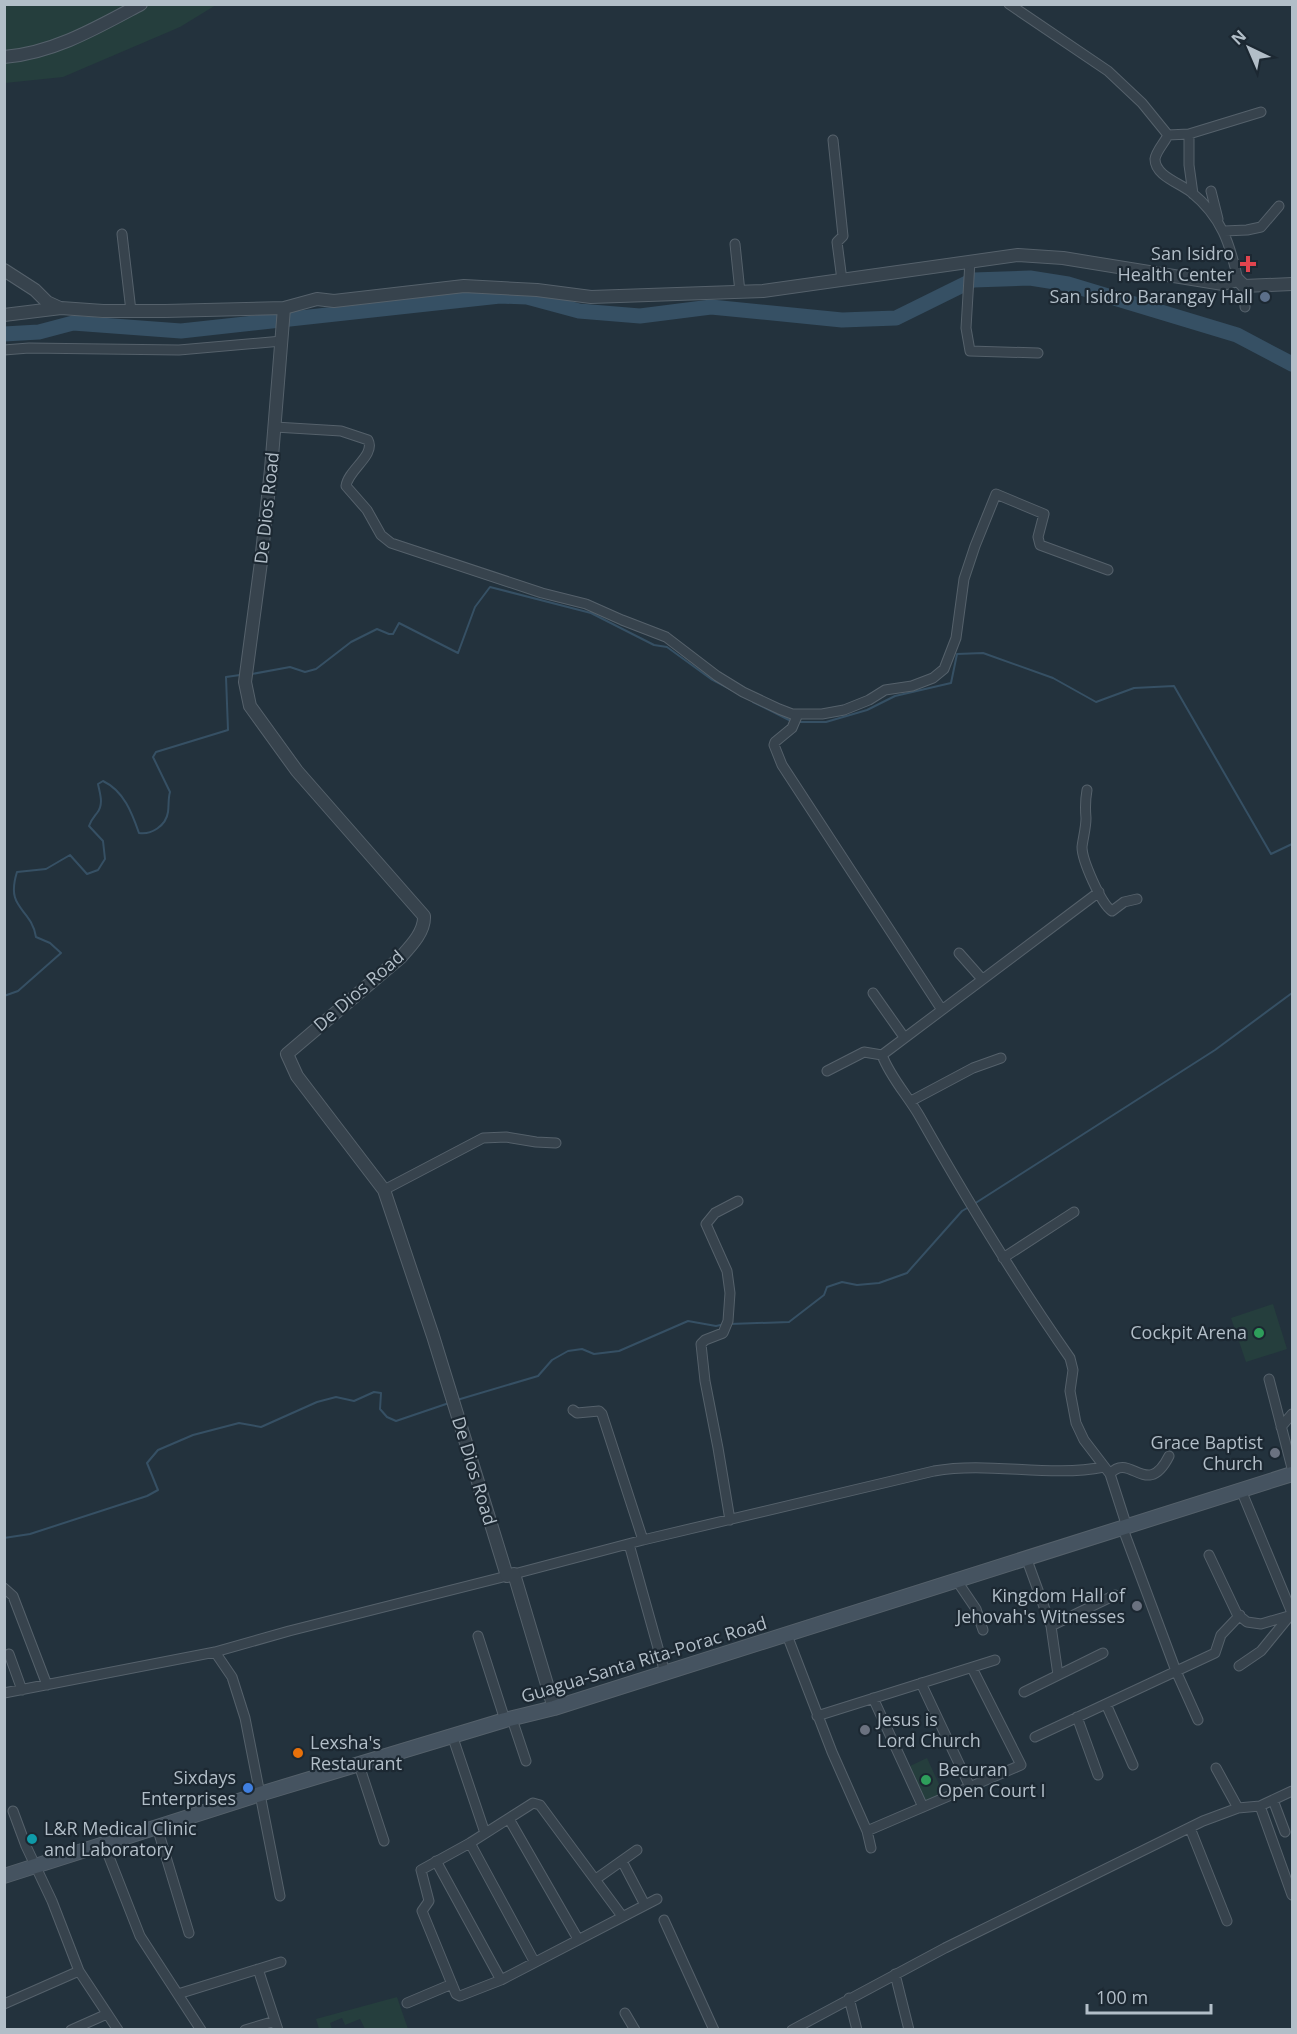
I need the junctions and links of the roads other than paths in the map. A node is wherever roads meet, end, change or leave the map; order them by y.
1 (141, 4) edge
2 (1009, 4) edge
3 (4, 57) edge
4 (1261, 112) dead end
5 (1189, 134) junction
6 (1168, 135) junction
7 (833, 140) dead end
8 (1211, 191) dead end
9 (1193, 194) junction
10 (1279, 206) dead end
11 (1219, 221) junction
12 (1224, 231) junction
13 (122, 234) dead end
14 (735, 244) dead end
15 (970, 265) junction
16 (4, 270) edge
17 (842, 280) junction
18 (1241, 283) junction
19 (1293, 285) edge
20 (740, 292) junction
21 (1245, 307) dead end
22 (61, 308) junction
23 (130, 311) junction
24 (284, 311) junction
25 (4, 315) edge
26 (283, 336) junction
27 (4, 350) edge
28 (1038, 353) dead end
29 (275, 427) junction
30 (1108, 570) dead end
31 (797, 716) junction
32 (1087, 790) dead end
33 (1099, 892) junction
34 (1137, 899) dead end
35 (959, 953) dead end
36 (982, 978) junction
37 (873, 993) dead end
38 (942, 1010) junction
39 (904, 1038) junction
40 (882, 1054) junction
41 (1001, 1058) dead end
42 (827, 1071) dead end
43 (911, 1101) junction
44 (556, 1143) dead end
45 (384, 1191) junction
46 (738, 1201) dead end
47 (1074, 1212) dead end
48 (1003, 1258) junction
49 (1269, 1379) dead end
50 (573, 1410) dead end
51 (1293, 1414) edge
52 (1281, 1426) junction
53 (1169, 1456) dead end
54 (1293, 1468) edge
55 (1107, 1470) junction
56 (1293, 1474) edge
57 (1241, 1490) junction
58 (730, 1520) junction
59 (1125, 1528) junction
60 (643, 1540) junction
61 (629, 1544) junction
62 (1209, 1555) dead end
63 (1027, 1560) junction
64 (511, 1575) junction
65 (957, 1581) junction
66 (4, 1588) edge
67 (1115, 1595) dead end
68 (1240, 1615) junction
69 (1291, 1615) edge
70 (1051, 1626) junction
71 (983, 1630) dead end
72 (478, 1635) dead end
73 (787, 1635) junction
74 (215, 1652) junction
75 (1103, 1653) dead end
76 (9, 1654) dead end
77 (995, 1660) dead end
78 (1239, 1666) dead end
79 (972, 1668) junction
80 (1176, 1671) junction
81 (665, 1673) junction
82 (1058, 1675) junction
83 (921, 1683) junction
84 (47, 1685) junction
85 (22, 1690) junction
86 (1024, 1692) dead end
87 (4, 1693) edge
88 (873, 1698) junction
89 (1106, 1704) junction
90 (554, 1708) junction
91 (817, 1716) junction
92 (1077, 1717) junction
93 (509, 1719) junction
94 (1198, 1720) dead end
95 (1035, 1737) dead end
96 (453, 1738) junction
97 (525, 1761) dead end
98 (359, 1765) junction
99 (1132, 1765) dead end
100 (1216, 1767) dead end
101 (1098, 1775) dead end
102 (970, 1787) junction
103 (1293, 1791) edge
104 (260, 1794) junction
105 (1273, 1800) junction
106 (1260, 1806) junction
107 (923, 1807) junction
108 (1238, 1808) junction
109 (13, 1812) dead end
110 (509, 1819) junction
111 (157, 1827) junction
112 (1190, 1828) junction
113 (867, 1831) junction
114 (1285, 1832) dead end
115 (485, 1833) junction
116 (384, 1841) dead end
117 (470, 1843) junction
118 (104, 1845) junction
119 (872, 1848) dead end
120 (637, 1850) dead end
121 (622, 1861) junction
122 (436, 1862) junction
123 (36, 1866) junction
124 (4, 1876) edge
125 (596, 1880) junction
126 (1293, 1894) edge
127 (280, 1896) dead end
128 (657, 1899) dead end
129 (645, 1905) junction
130 (622, 1916) junction
131 (664, 1920) dead end
132 (1227, 1921) dead end
133 (189, 1933) dead end
134 (578, 1939) junction
135 (534, 1961) junction
136 (281, 1962) dead end
137 (258, 1969) junction
138 (79, 1971) junction
139 (895, 1974) junction
140 (501, 1980) junction
141 (452, 1984) junction
142 (178, 1994) junction
143 (849, 1998) junction
144 (407, 2003) dead end
145 (4, 2004) edge
146 (625, 2013) dead end
147 (107, 2014) junction
148 (276, 2025) edge
149 (798, 2028) edge
150 (71, 2030) edge
151 (118, 2030) edge
152 (201, 2030) edge
153 (245, 2030) edge
154 (634, 2030) edge
155 (714, 2030) edge
156 (857, 2030) edge
157 (909, 2030) edge

1 - 3 street
2 - 6 street
4 - 5 street
5 - 6 street
5 - 9 street
6 - 9 street
7 - 17 street
8 - 11 street
9 - 11 street
10 - 12 street
11 - 12 street
12 - 18 street
13 - 23 street
14 - 20 street
15 - 17 street
15 - 18 street
15 - 28 street
16 - 22 street
17 - 20 street
18 - 19 street
18 - 21 street
20 - 24 street
22 - 23 street
22 - 25 street
23 - 24 street
24 - 26 street, De Dios Road
26 - 27 street
26 - 29 street, De Dios Road
29 - 31 street
29 - 45 street, De Dios Road
30 - 31 street
31 - 38 street
32 - 33 street
33 - 34 street
33 - 36 street
35 - 36 street
36 - 38 street
37 - 39 street
38 - 39 street
39 - 40 street
40 - 42 street
40 - 43 street
41 - 43 street
43 - 48 street
44 - 45 street
45 - 64 street, De Dios Road
46 - 58 street
47 - 48 street
48 - 55 street
49 - 52 street
50 - 60 street
51 - 52 street
52 - 54 street
53 - 55 street
55 - 58 street
55 - 59 street
56 - 57 main road, Guagua-Santa Rita-Porac Road
57 - 59 main road, Guagua-Santa Rita-Porac Road
57 - 69 street
58 - 60 street
59 - 63 main road, Guagua-Santa Rita-Porac Road
59 - 80 street
60 - 61 street
61 - 64 street
61 - 81 street
62 - 68 street
63 - 65 main road, Guagua-Santa Rita-Porac Road
63 - 70 street
64 - 74 street
64 - 90 street, De Dios Road
65 - 71 street
65 - 73 main road, Guagua-Santa Rita-Porac Road
66 - 84 street
67 - 70 street
68 - 69 street
68 - 80 street
69 - 78 street
70 - 82 street
72 - 93 street
73 - 81 main road, Guagua-Santa Rita-Porac Road
73 - 91 street
74 - 84 street
74 - 104 street
75 - 82 street
76 - 85 street
77 - 79 street
79 - 83 street
79 - 102 street
80 - 89 street
80 - 94 street
81 - 90 main road, Guagua-Santa Rita-Porac Road
82 - 86 street
83 - 88 street
83 - 102 street
84 - 85 street
85 - 87 street
88 - 91 street
88 - 107 street
89 - 92 street
89 - 99 street
90 - 93 main road, Guagua-Santa Rita-Porac Road
91 - 113 street
92 - 95 street
92 - 101 street
93 - 96 main road, Guagua-Santa Rita-Porac Road
93 - 97 street
96 - 98 main road, Guagua-Santa Rita-Porac Road
96 - 115 street
98 - 104 main road, Guagua-Santa Rita-Porac Road
98 - 116 street
100 - 108 street
102 - 107 street
103 - 105 street
104 - 111 main road, Guagua-Santa Rita-Porac Road
104 - 127 street
105 - 106 street
105 - 114 street
106 - 108 street
106 - 126 street
107 - 113 street
108 - 112 street
109 - 123 street
110 - 115 street
110 - 125 street
110 - 134 street
111 - 118 main road, Guagua-Santa Rita-Porac Road
111 - 133 street
112 - 132 street
112 - 139 street
113 - 119 street
115 - 117 street
117 - 122 street
117 - 135 street
118 - 123 main road, Guagua-Santa Rita-Porac Road
118 - 142 street
120 - 121 street
121 - 125 street
121 - 129 street
122 - 140 street
122 - 141 street
123 - 124 main road, Guagua-Santa Rita-Porac Road
123 - 138 street
125 - 130 street
128 - 129 street
129 - 130 street
130 - 134 street
131 - 155 street
134 - 135 street
135 - 140 street
136 - 137 street
137 - 142 street
137 - 148 street
138 - 145 street
138 - 147 street
139 - 143 street
139 - 157 street
140 - 141 street
141 - 144 street
142 - 152 street
143 - 149 street
143 - 156 street
146 - 154 street
147 - 150 street
147 - 151 street
148 - 153 street

